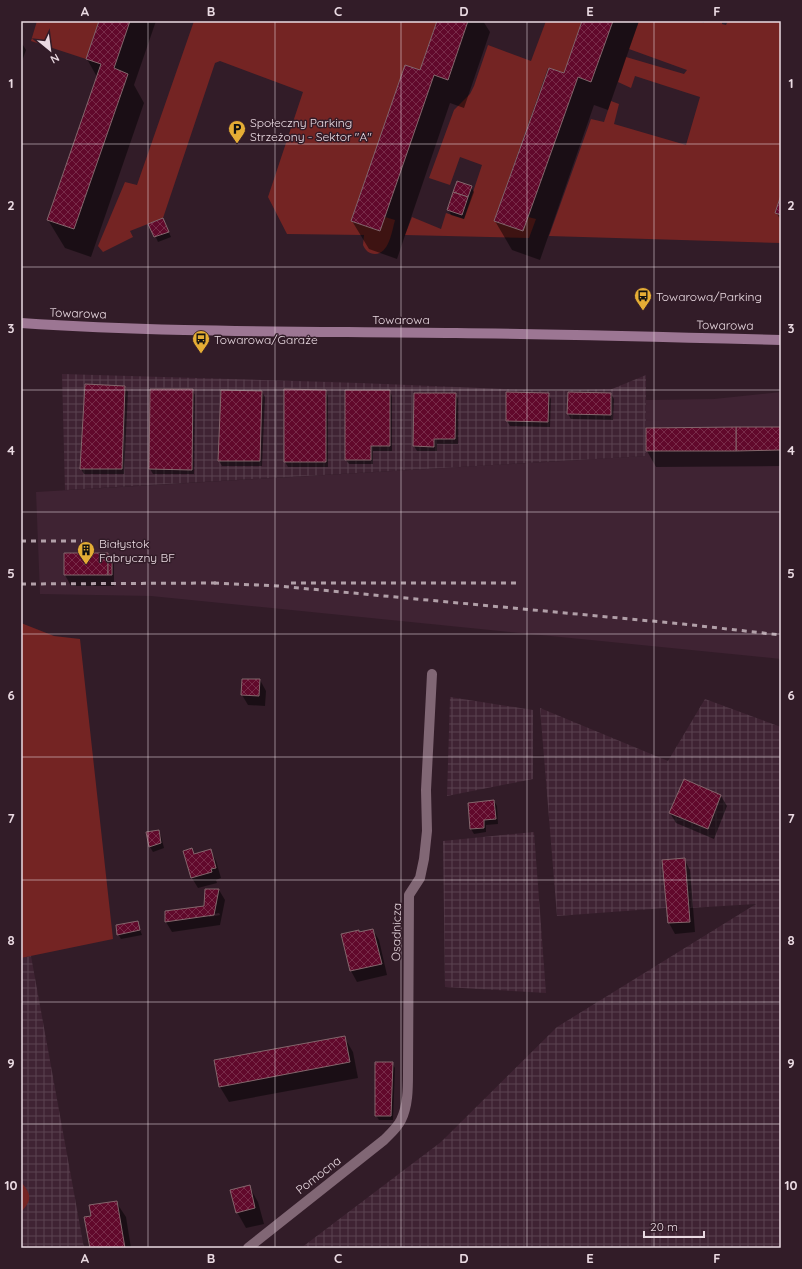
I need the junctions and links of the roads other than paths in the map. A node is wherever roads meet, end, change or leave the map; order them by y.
1 (21, 323) edge
2 (781, 340) edge
3 (432, 674) dead end
4 (401, 1120) joint
5 (248, 1248) edge

1 - 2 main road, Towarowa
3 - 4 street, Osadnicza
4 - 5 street, Pomocna

